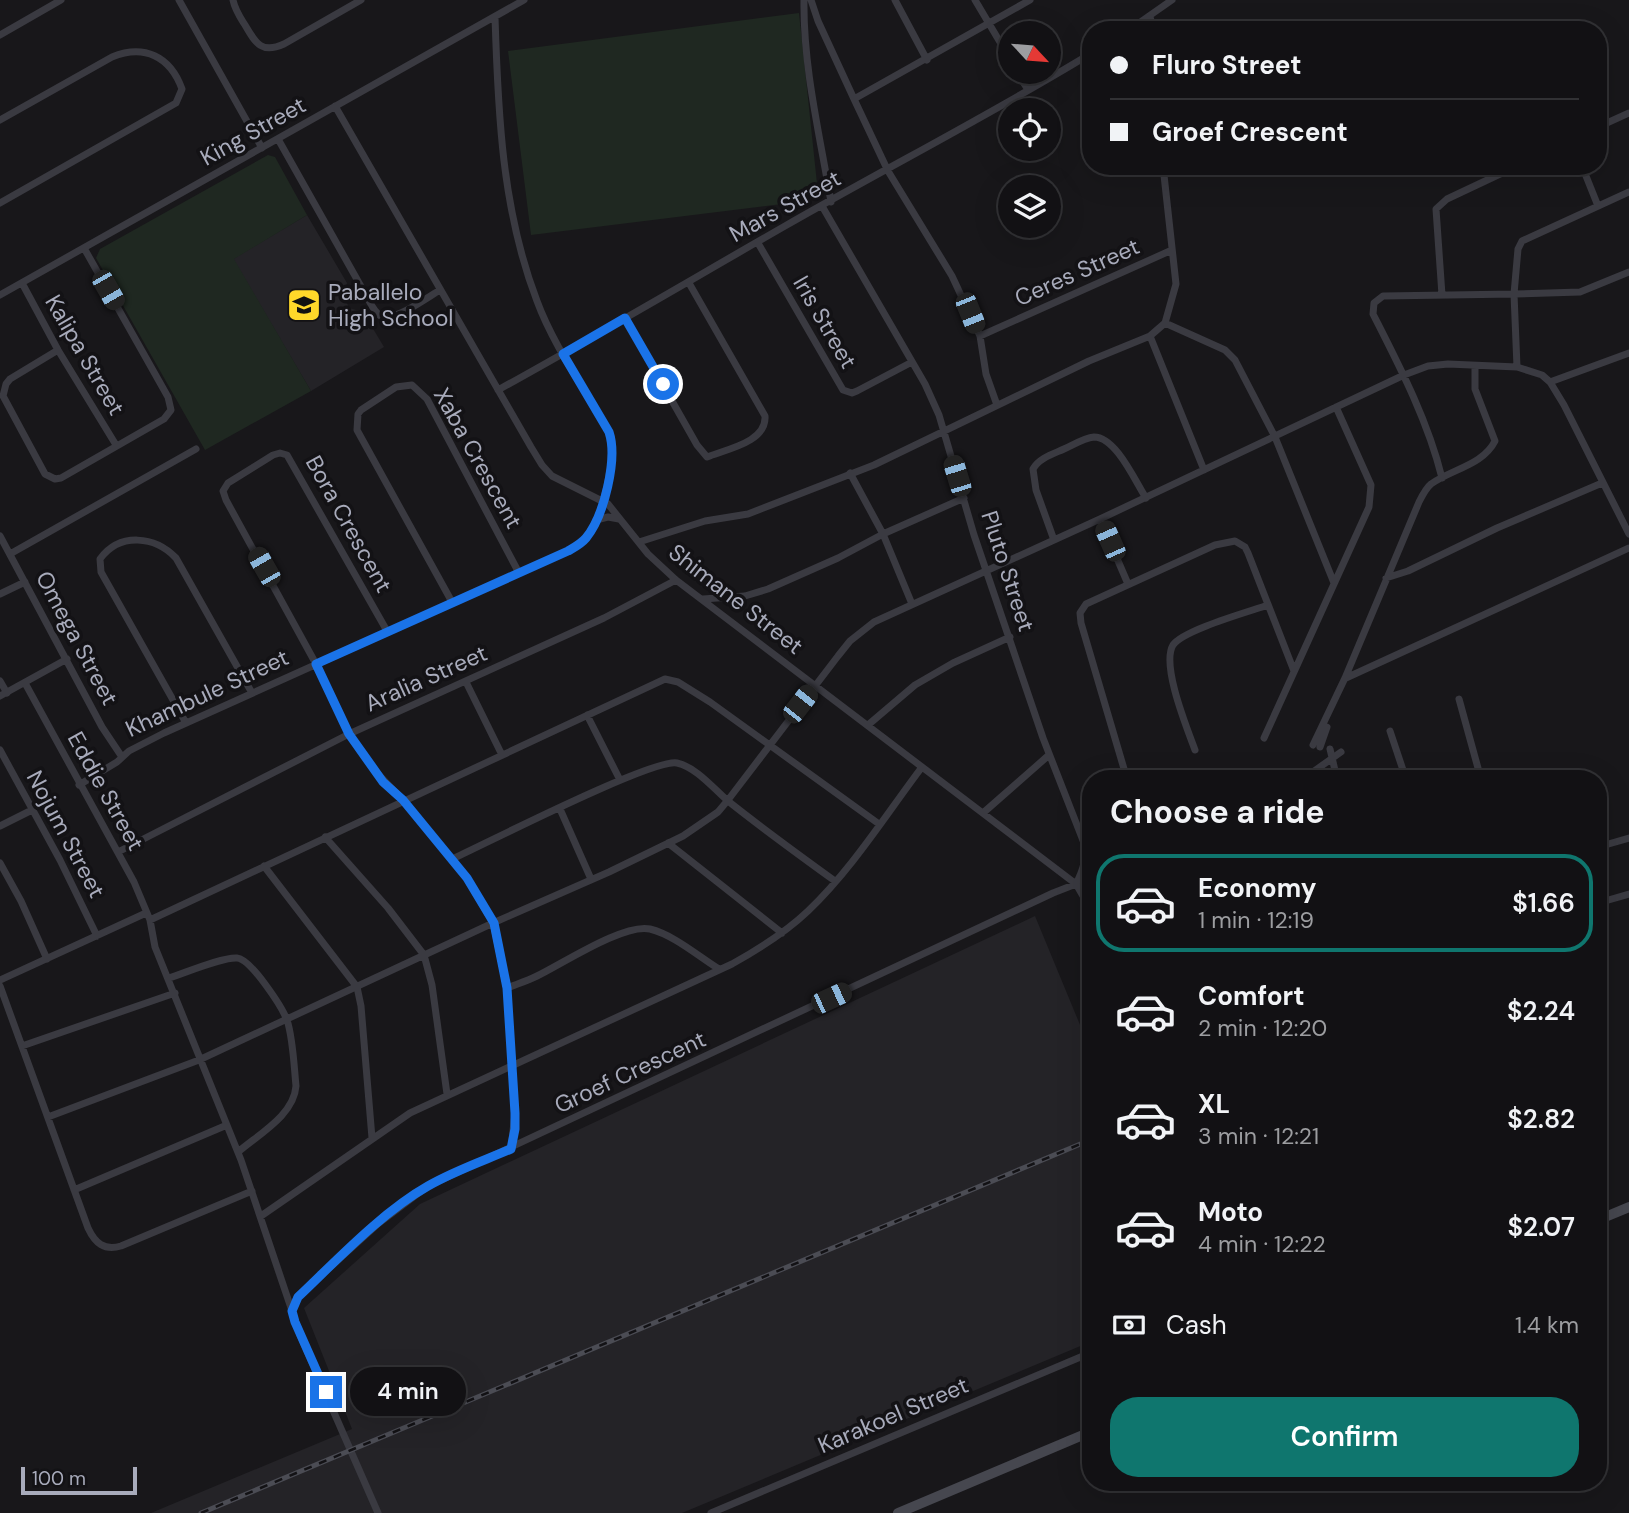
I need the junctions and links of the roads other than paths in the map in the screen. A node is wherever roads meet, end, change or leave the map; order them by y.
1 (61, 0) edge
2 (180, 0) edge
3 (233, 0) edge
4 (361, 0) edge
5 (503, 0) edge
6 (523, 0) edge
7 (804, 0) edge
8 (811, 0) edge
9 (895, 0) edge
10 (975, 0) edge
11 (1030, 0) edge
12 (1172, 0) edge
13 (508, 9) junction
14 (495, 17) junction
15 (1150, 17) junction
16 (1144, 21) edge
17 (1151, 21) edge
18 (989, 24) junction
19 (0, 35) edge
20 (998, 39) edge
21 (1082, 59) edge
22 (927, 60) junction
23 (1024, 84) edge
24 (1028, 90) junction
25 (854, 99) junction
26 (335, 106) junction
27 (1629, 113) edge
28 (0, 120) edge
29 (1607, 123) edge
30 (278, 139) junction
31 (262, 148) junction
32 (888, 171) junction
33 (1164, 175) edge
34 (1498, 175) edge
35 (1586, 175) edge
36 (1629, 192) edge
37 (831, 202) junction
38 (0, 203) edge
39 (822, 206) junction
40 (1598, 206) junction
41 (758, 243) junction
42 (84, 248) junction
43 (1172, 250) junction
44 (1629, 272) edge
45 (22, 283) junction
46 (689, 283) junction
47 (440, 290) junction
48 (1514, 294) junction
49 (0, 295) edge
50 (1442, 295) junction
51 (625, 318) junction
52 (1165, 323) junction
53 (980, 336) junction
54 (1150, 336) junction
55 (58, 350) junction
56 (1629, 353) edge
57 (563, 354) junction
58 (912, 362) junction
59 (1475, 366) junction
60 (1517, 367) junction
61 (1404, 375) junction
62 (1550, 382) junction
63 (498, 390) junction
64 (998, 405) junction
65 (1336, 407) junction
66 (944, 430) junction
67 (1275, 437) junction
68 (116, 445) junction
69 (196, 449) dead end
70 (1204, 470) junction
71 (850, 473) junction
72 (1442, 478) junction
73 (1602, 483) junction
74 (964, 498) junction
75 (1146, 498) junction
76 (602, 500) junction
77 (1100, 519) junction
78 (596, 520) junction
79 (620, 520) junction
80 (883, 534) junction
81 (1629, 534) edge
82 (0, 536) edge
83 (1054, 540) junction
84 (639, 542) junction
85 (1629, 548) edge
86 (10, 554) junction
87 (986, 570) junction
88 (519, 573) junction
89 (1386, 578) junction
90 (676, 580) junction
91 (25, 583) junction
92 (1334, 583) junction
93 (1128, 584) junction
94 (0, 594) edge
95 (702, 599) junction
96 (452, 603) junction
97 (912, 604) junction
98 (1268, 605) junction
99 (1473, 624) dead end
100 (387, 631) junction
101 (1010, 637) junction
102 (67, 659) junction
103 (316, 664) junction
104 (1294, 671) junction
105 (1345, 678) junction
106 (0, 681) edge
107 (466, 682) junction
108 (24, 683) junction
109 (815, 685) junction
110 (251, 692) junction
111 (3, 694) edge
112 (1459, 699) dead end
113 (587, 715) junction
114 (186, 723) junction
115 (869, 725) junction
116 (1390, 732) dead end
117 (349, 734) junction
118 (1264, 738) dead end
119 (769, 744) junction
120 (1330, 749) dead end
121 (0, 750) edge
122 (1195, 750) dead end
123 (1341, 752) dead end
124 (502, 755) junction
125 (1049, 755) junction
126 (122, 757) junction
127 (922, 767) junction
128 (1124, 770) edge
129 (1316, 770) edge
130 (1336, 770) edge
131 (1403, 770) edge
132 (1479, 770) edge
133 (620, 780) junction
134 (79, 785) junction
135 (403, 800) junction
136 (728, 800) junction
137 (560, 808) junction
138 (33, 810) junction
139 (983, 813) junction
140 (879, 824) junction
141 (0, 826) edge
142 (325, 837) junction
143 (1082, 838) edge
144 (1629, 838) edge
145 (668, 843) junction
146 (1607, 844) edge
147 (118, 852) junction
148 (452, 859) junction
149 (0, 863) edge
150 (264, 866) junction
151 (1082, 875) edge
152 (591, 879) junction
153 (835, 881) junction
154 (1076, 884) junction
155 (1082, 894) edge
156 (1629, 894) edge
157 (1607, 900) edge
158 (148, 917) junction
159 (494, 923) junction
160 (782, 933) junction
161 (96, 936) junction
162 (424, 955) junction
163 (47, 959) junction
164 (719, 970) junction
165 (169, 978) junction
166 (0, 980) edge
167 (0, 986) edge
168 (357, 987) junction
169 (507, 988) junction
170 (175, 993) junction
171 (287, 1020) junction
172 (22, 1046) junction
173 (199, 1060) junction
174 (511, 1065) junction
175 (447, 1094) junction
176 (48, 1117) junction
177 (227, 1125) junction
178 (372, 1138) junction
179 (511, 1149) junction
180 (238, 1152) junction
181 (74, 1190) junction
182 (252, 1191) junction
183 (1629, 1207) edge
184 (261, 1216) junction
185 (1607, 1216) edge
186 (292, 1311) junction
187 (1082, 1356) edge
188 (1082, 1435) edge
189 (378, 1513) edge
190 (712, 1513) edge
191 (898, 1513) edge

1 - 19 street
2 - 31 street
3 - 4 street
5 - 13 street
6 - 13 street, King Street
7 - 37 street
8 - 25 street
9 - 22 street
10 - 18 street
11 - 18 street
12 - 15 street
13 - 14 street, King Street
14 - 26 street, King Street
14 - 57 street, Khambule Street
15 - 16 street
15 - 17 street
18 - 20 street
18 - 22 street
21 - 24 street, Mars Street
22 - 25 street
23 - 24 street
24 - 32 street, Mars Street
25 - 32 street
26 - 30 street, King Street
26 - 47 street, Shimane Street
27 - 29 street
28 - 38 street
30 - 31 street, King Street
30 - 47 street
31 - 42 street, King Street
32 - 37 street, Mars Street
32 - 53 street
33 - 43 street
34 - 50 street
35 - 40 street
36 - 40 street
37 - 39 street, Mars Street
39 - 41 street, Mars Street
39 - 58 street, Pluto Street
40 - 48 street
41 - 46 street, Mars Street
41 - 58 street, Iris Street
42 - 45 street, King Street
42 - 68 street
43 - 52 street
43 - 53 street, Ceres Street
44 - 48 street
45 - 49 street, King Street
45 - 55 street, Kalipa Street
46 - 51 street, Mars Street
46 - 51 street
47 - 63 street, Shimane Street
48 - 50 street
48 - 60 street
50 - 61 street
51 - 57 street, Mars Street
52 - 54 street
52 - 67 street
53 - 64 street
54 - 64 street
54 - 70 street
55 - 68 street, Kalipa Street
55 - 68 street
56 - 62 street
57 - 63 street, Mars Street
57 - 76 street, Khambule Street
58 - 66 street, Pluto Street
59 - 60 street
59 - 61 street
59 - 72 street
60 - 62 street
61 - 65 street
61 - 72 street
62 - 73 street
63 - 76 street, Shimane Street
64 - 66 street
65 - 67 street
65 - 92 street
66 - 71 street
66 - 74 street, Pluto Street
67 - 70 street
67 - 92 street
69 - 86 street
70 - 75 street
71 - 80 street
71 - 84 street
72 - 89 street
73 - 81 street
73 - 89 street
74 - 80 street
74 - 87 street, Pluto Street
75 - 77 street
75 - 83 street
76 - 78 street, Khambule Street
76 - 79 street, Shimane Street
77 - 83 street
77 - 93 street
78 - 79 street
78 - 88 street, Khambule Street
79 - 84 street, Shimane Street
80 - 95 street
80 - 97 street
82 - 86 street, Omega Street
83 - 87 street
84 - 90 street, Shimane Street
85 - 105 street
86 - 91 street, Omega Street
87 - 97 street
87 - 101 street, Pluto Street
88 - 96 street, Khambule Street
88 - 96 street, Xaba Crescent
89 - 105 street
90 - 95 street, Shimane Street
90 - 107 street, Aralia Street
91 - 94 street
91 - 102 street, Omega Street
92 - 104 street
93 - 98 street
93 - 128 street
95 - 109 street, Shimane Street
96 - 100 street, Khambule Street
97 - 109 street
98 - 104 street
98 - 122 street
99 - 105 street
100 - 103 street, Khambule Street
100 - 103 street, Bora Crescent
101 - 115 street
101 - 125 street, Pluto Street
102 - 108 street
102 - 126 street, Omega Street
103 - 110 street, Khambule Street
103 - 117 street
104 - 118 street
106 - 111 street
107 - 117 street, Aralia Street
107 - 124 street
108 - 111 street
108 - 134 street, Eddie Street
109 - 115 street, Shimane Street
109 - 119 street
110 - 114 street, Khambule Street
110 - 114 street
112 - 132 street
113 - 119 street
113 - 124 street
113 - 133 street
114 - 126 street, Khambule Street
115 - 127 street, Shimane Street
116 - 131 street
117 - 135 street
117 - 147 street, Aralia Street
119 - 136 street
119 - 140 street
120 - 130 street
121 - 138 street, Nojum Street
123 - 129 street
124 - 135 street
125 - 139 street
125 - 143 street, Pluto Street
126 - 134 street, Khambule Street
127 - 139 street, Shimane Street
127 - 140 street
133 - 136 street
133 - 137 street
134 - 147 street, Eddie Street
135 - 142 street
135 - 148 street
136 - 145 street
136 - 153 street
137 - 148 street
137 - 152 street
138 - 141 street
138 - 161 street, Nojum Street
139 - 154 street, Shimane Street
140 - 153 street
142 - 150 street
142 - 162 street
144 - 146 street
145 - 152 street
145 - 160 street
147 - 158 street, Eddie Street
148 - 159 street
149 - 163 street
150 - 158 street
150 - 168 street
151 - 154 street, Pluto Street
152 - 159 street
153 - 160 street
154 - 155 street
154 - 179 street, Groef Crescent
156 - 157 street
158 - 161 street
158 - 165 street, Eddie Street
159 - 162 street
159 - 169 street
160 - 164 street
161 - 163 street
162 - 168 street
162 - 175 street
163 - 166 street
164 - 169 street
164 - 174 street
165 - 170 street, Eddie Street
165 - 171 street
167 - 172 street
168 - 171 street
168 - 178 street
169 - 174 street
170 - 172 street
170 - 173 street, Eddie Street
171 - 173 street
171 - 180 street
172 - 176 street
173 - 176 street
173 - 177 street, Eddie Street
174 - 175 street
174 - 179 street
175 - 178 street
176 - 181 street
177 - 180 street, Eddie Street
177 - 181 street
178 - 184 street
179 - 186 street, Groef Crescent
180 - 182 street, Eddie Street
181 - 182 street
182 - 184 street, Eddie Street
183 - 185 main road
184 - 186 street, Eddie Street
186 - 189 street
187 - 190 street, Karakoel Street
188 - 191 main road

